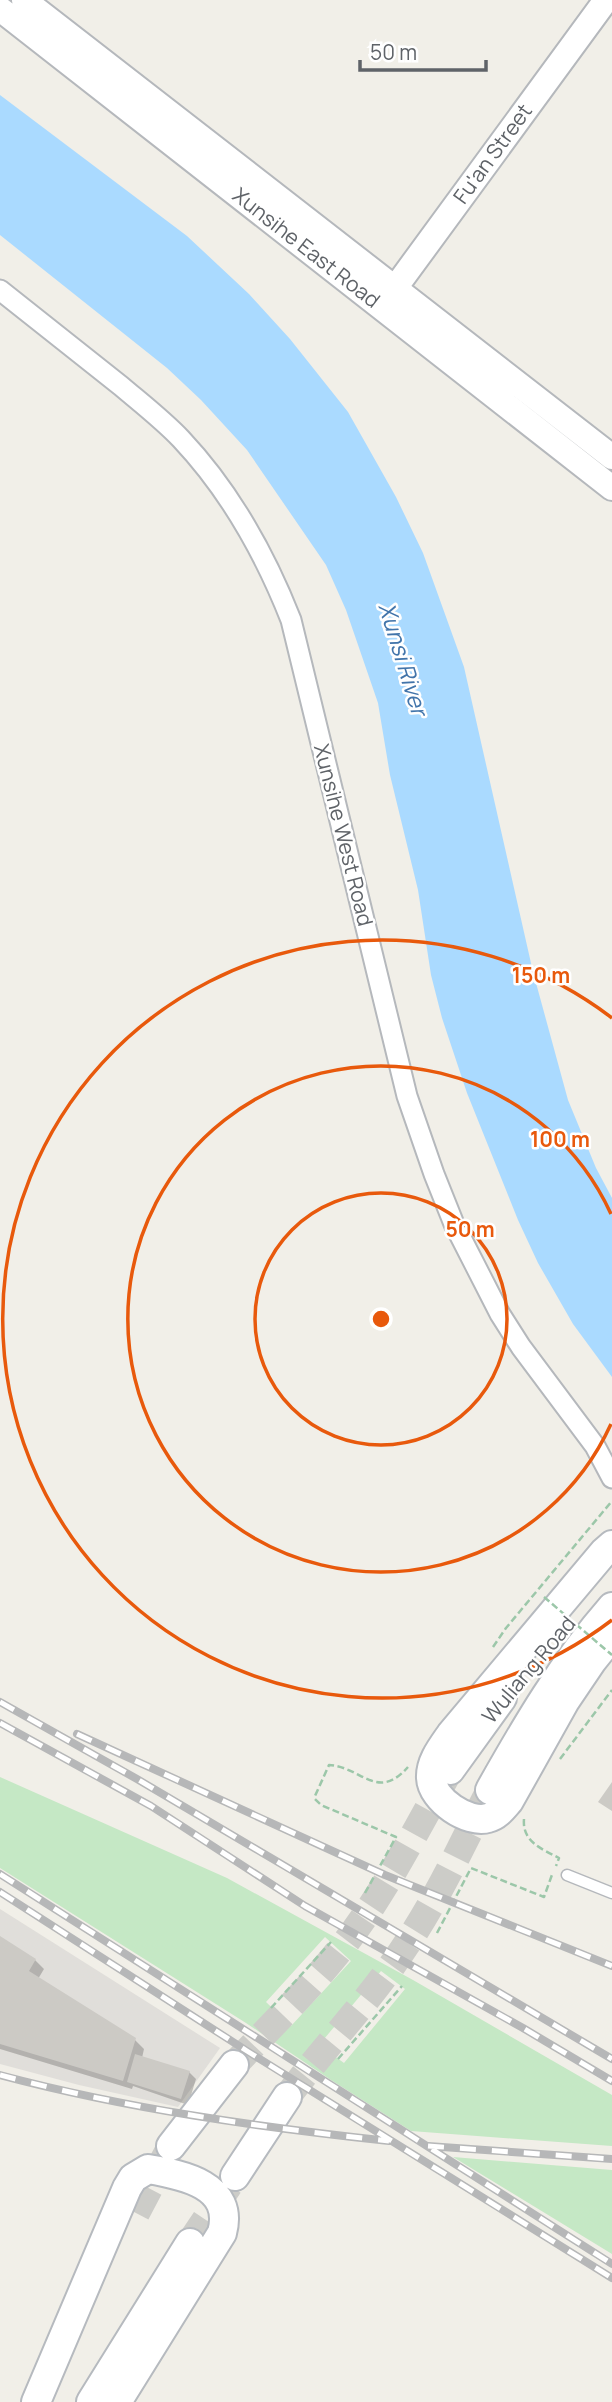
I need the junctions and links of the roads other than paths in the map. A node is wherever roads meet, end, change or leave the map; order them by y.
1 (24, 0) edge
2 (606, 0) edge
3 (0, 9) edge
4 (612, 20) edge
5 (0, 290) edge
6 (393, 301) junction
7 (612, 457) edge
8 (612, 488) edge
9 (595, 1446) junction
10 (612, 1457) edge
11 (612, 1478) edge
12 (610, 1552) edge
13 (612, 1607) edge
14 (612, 1636) edge
15 (450, 1770) tunnel mouth
16 (490, 1790) tunnel mouth
17 (567, 1875) dead end
18 (612, 1893) edge
19 (234, 2065) tunnel mouth
20 (287, 2097) tunnel mouth
21 (171, 2146) tunnel mouth
22 (235, 2176) tunnel mouth
23 (135, 2213) tunnel mouth
24 (190, 2243) tunnel mouth
25 (36, 2402) edge
26 (54, 2402) edge
27 (91, 2402) edge
28 (117, 2402) edge

1 - 6 street, Xunsihe East Road
2 - 6 street, Fu'an Street
3 - 6 street, Xunsihe East Road
4 - 6 street, Fu'an Street
5 - 9 street, Xunsihe West Road
6 - 7 street, Xunsihe East Road
6 - 8 street, Xunsihe East Road
9 - 10 street, Xunsihe West Road
9 - 11 street, Xunsihe West Road
12 - 14 main road
12 - 15 main road, Wuliang Road
13 - 16 main road, Wuliang Road
17 - 18 lane
19 - 21 main road
20 - 22 main road
23 - 26 main road
24 - 27 main road
25 - 28 main road

